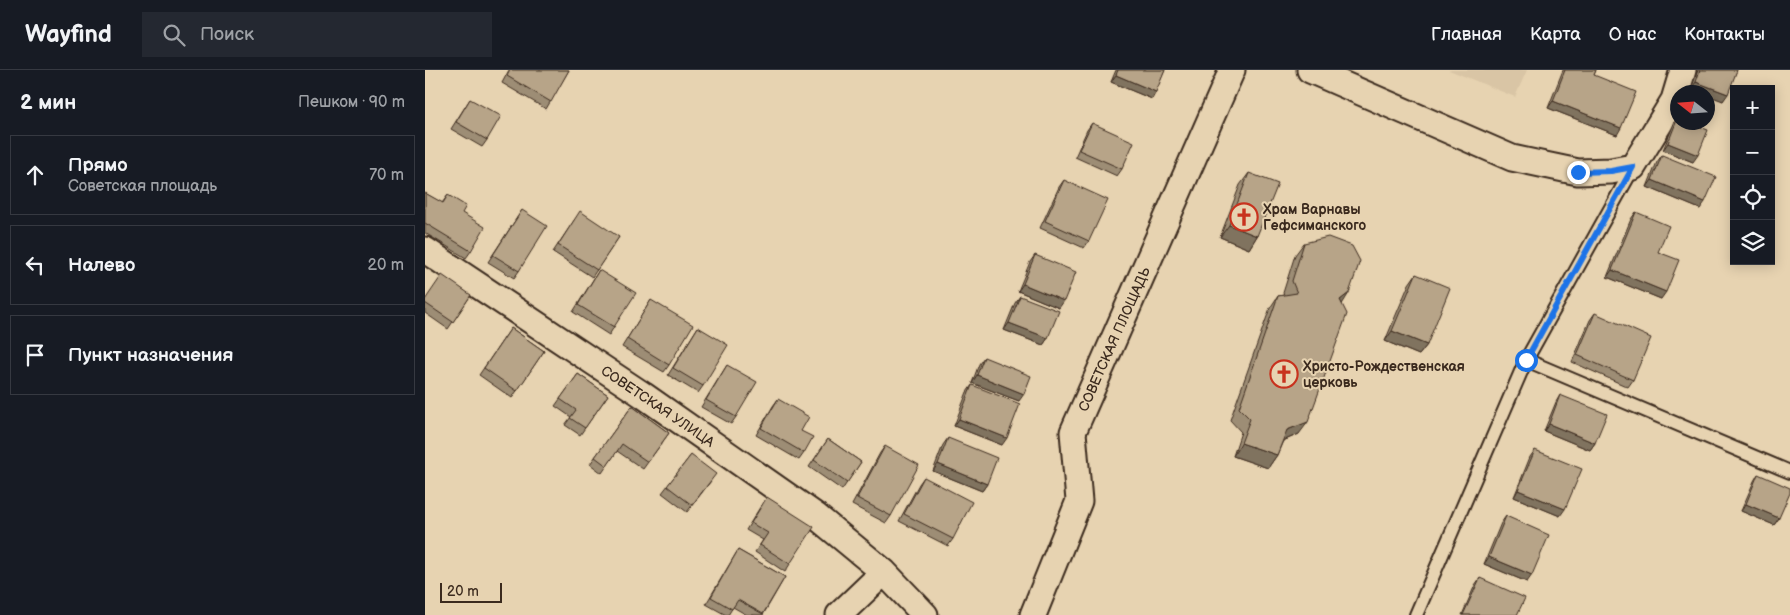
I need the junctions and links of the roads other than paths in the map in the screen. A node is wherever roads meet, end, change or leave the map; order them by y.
1 (1232, 70) edge
2 (1310, 70) edge
3 (1683, 70) edge
4 (1633, 167) junction
5 (425, 250) edge
6 (1526, 360) junction
7 (1790, 472) edge
8 (884, 572) junction
9 (839, 615) edge
10 (925, 615) edge
11 (1033, 615) edge
12 (1416, 615) edge

1 - 11 street, СОВЕТСКАЯ ПЛОЩАДЬ
2 - 4 street
3 - 4 street
4 - 6 lane
5 - 8 street, СОВЕТСКАЯ УЛИЦА
6 - 7 lane
6 - 12 lane
8 - 9 street
8 - 10 street, СОВЕТСКАЯ УЛИЦА

